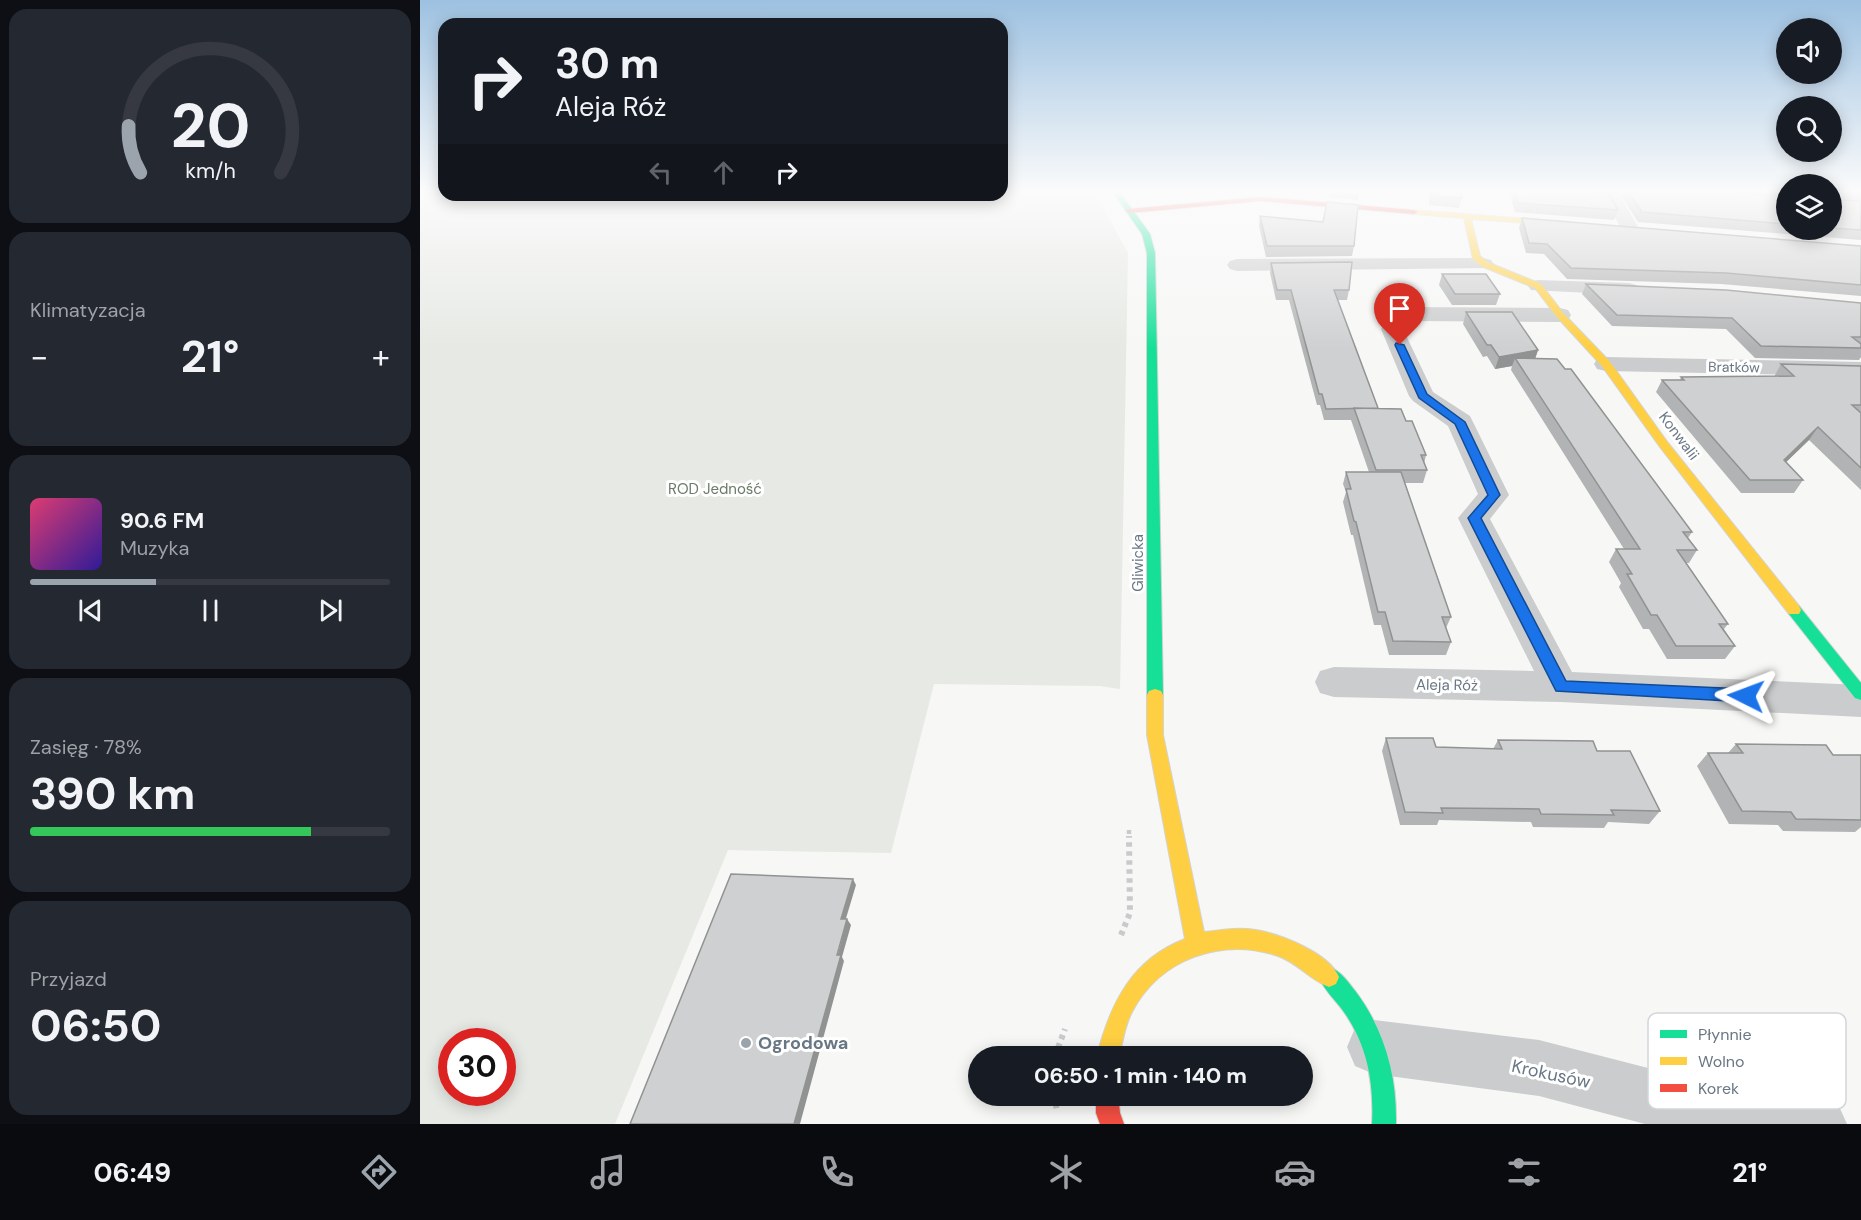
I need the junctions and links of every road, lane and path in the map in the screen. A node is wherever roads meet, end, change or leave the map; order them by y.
1 (1149, 243) edge
2 (1473, 243) edge
3 (1484, 264) junction
4 (1237, 265) dead end
5 (1538, 286) junction
6 (1652, 290) edge
7 (1560, 315) junction
8 (1606, 364) junction
9 (1861, 369) edge
10 (1334, 682) dead end
11 (1561, 687) junction
12 (1861, 694) edge
13 (1861, 701) edge
14 (1196, 941) junction
15 (1110, 1046) edge
16 (1374, 1047) junction
17 (1648, 1103) edge
18 (1108, 1106) edge
19 (1668, 1109) edge
20 (1702, 1120) edge
21 (1112, 1124) edge
22 (1384, 1124) edge
23 (1818, 1124) edge

1 - 14 street, Gliwicka
2 - 3 street
3 - 4 street
3 - 5 street
5 - 6 street
5 - 7 street, Konwalii
7 - 8 street, Konwalii
7 - 11 street
8 - 9 street, Bratków
8 - 12 street, Konwalii
10 - 11 street, Aleja Róż
11 - 13 street, Aleja Róż
14 - 15 street
14 - 16 street
16 - 17 street, Krokusów
16 - 22 street
18 - 21 street
19 - 20 street, Krokusów
20 - 23 street, Krokusów

